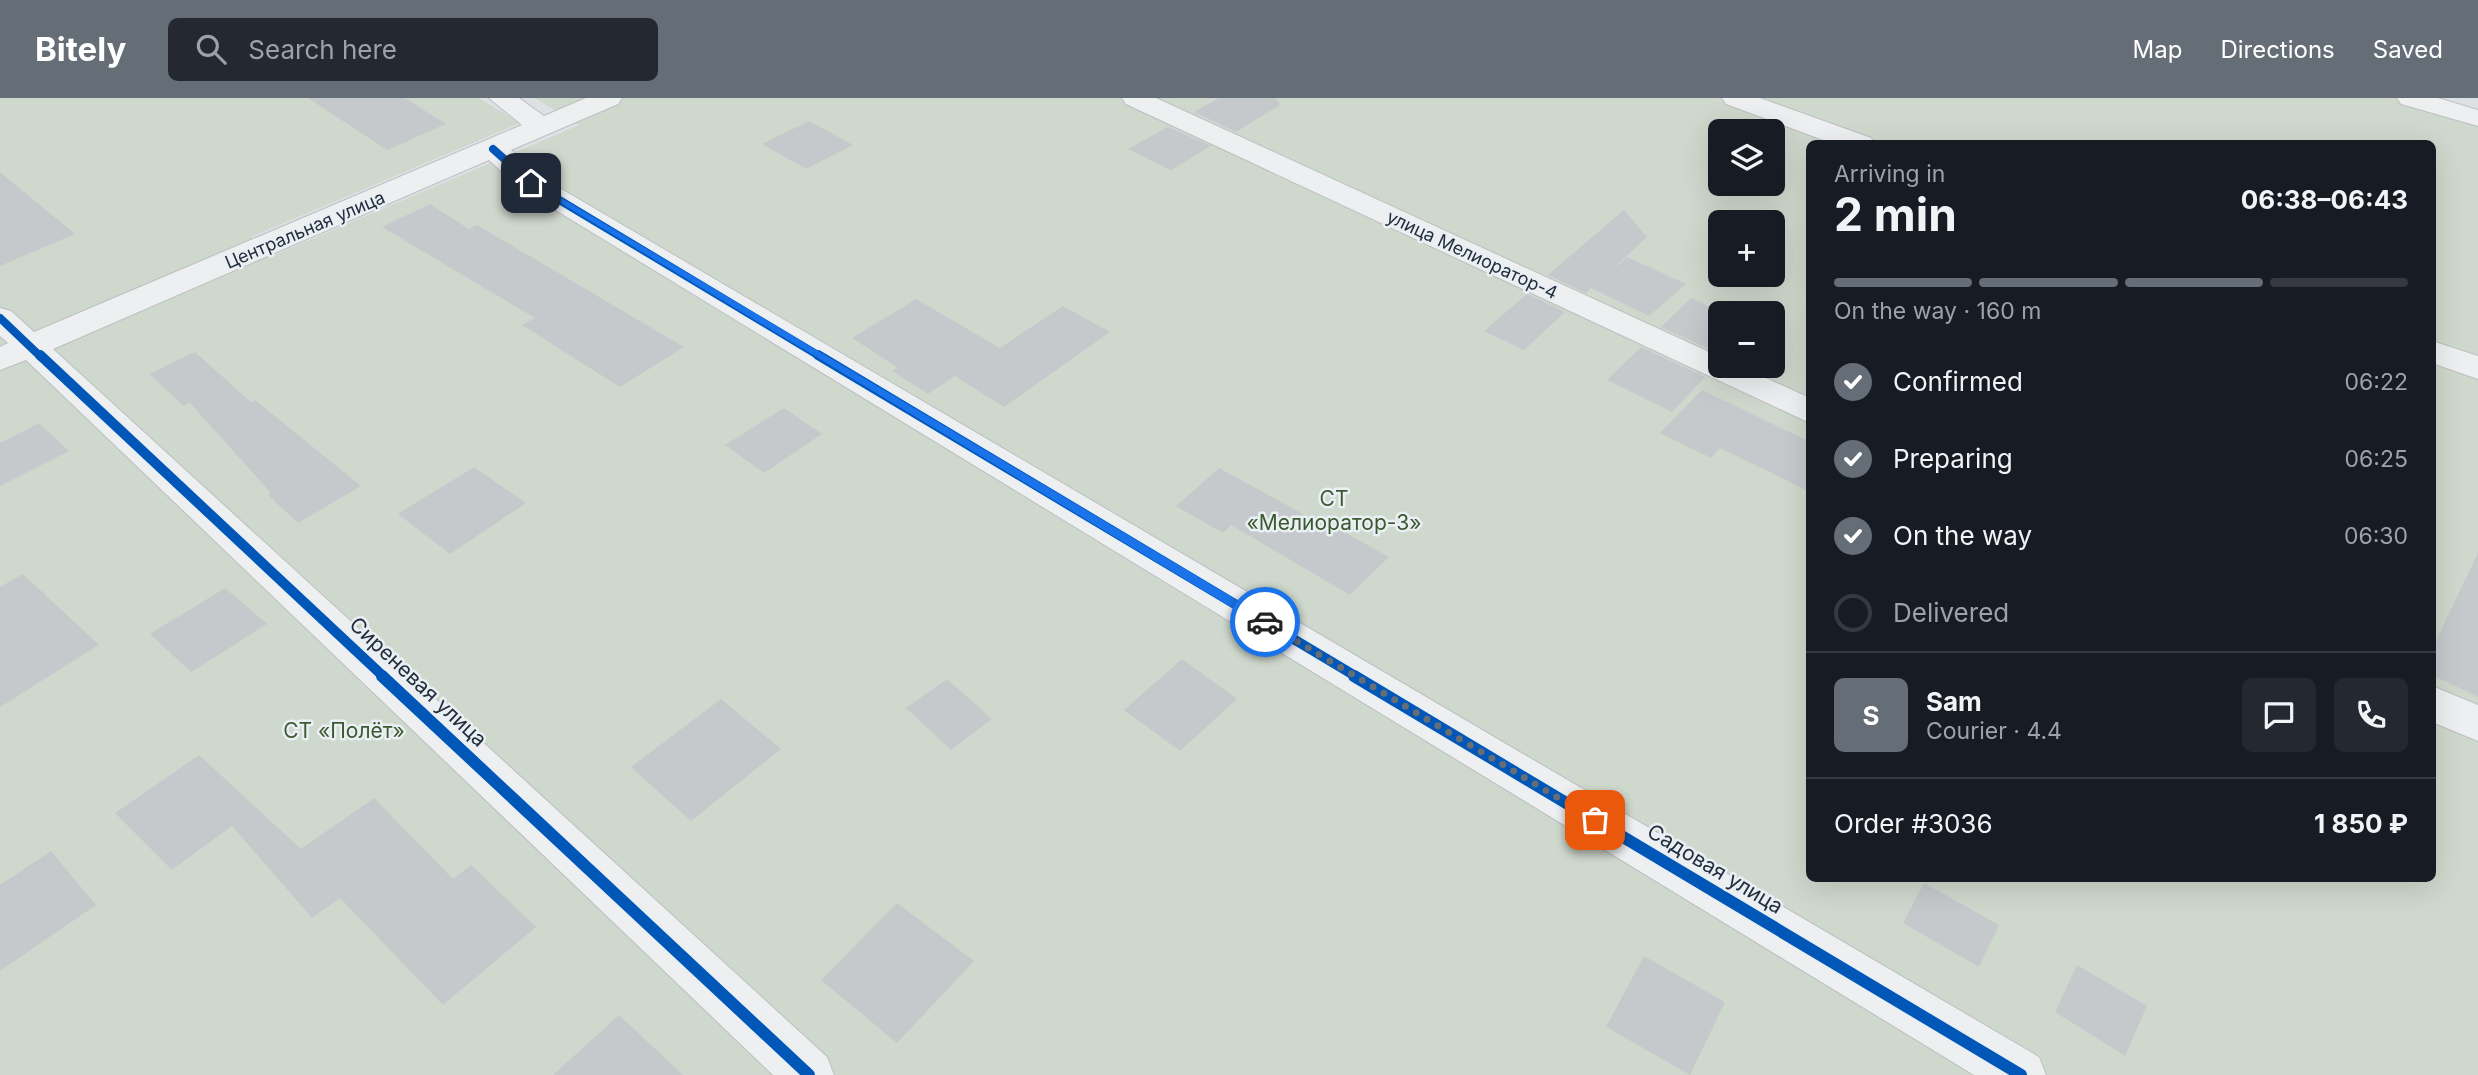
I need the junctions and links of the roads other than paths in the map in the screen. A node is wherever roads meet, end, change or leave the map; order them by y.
1 (502, 98) edge
2 (609, 98) edge
3 (1135, 98) edge
4 (1735, 98) edge
5 (2410, 98) edge
6 (2478, 118) edge
7 (541, 127) junction
8 (1850, 140) edge
9 (494, 149) junction
10 (0, 318) edge
11 (2436, 352) edge
12 (16, 353) edge
13 (2478, 368) edge
14 (1806, 410) edge
15 (2436, 705) edge
16 (2478, 724) edge
17 (809, 1075) edge
18 (2021, 1075) edge

1 - 7 street
2 - 7 street, Центральная улица
3 - 14 street, улица Мелиоратор-4
4 - 8 street
5 - 6 street
7 - 9 street, Центральная улица
9 - 12 street, Центральная улица
9 - 18 street, Садовая улица
10 - 12 street, Сиреневая улица
11 - 13 street
12 - 17 street, Сиреневая улица
15 - 16 street

